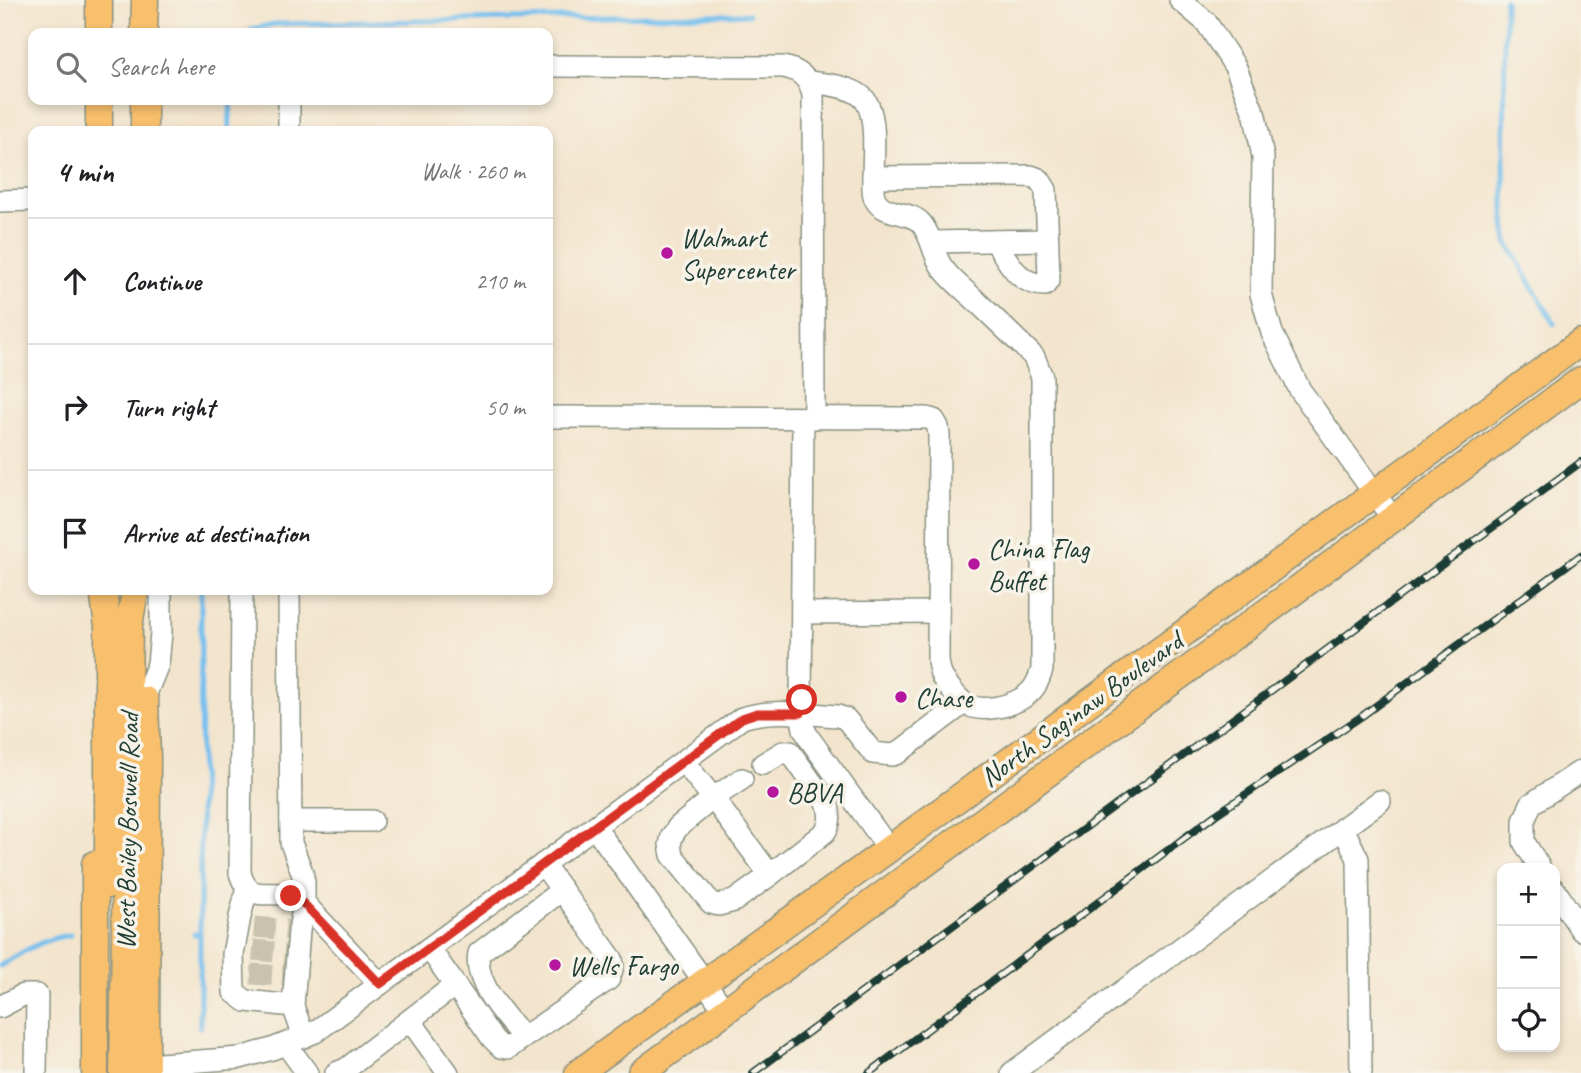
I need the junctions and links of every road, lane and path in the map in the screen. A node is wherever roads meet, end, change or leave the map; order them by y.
1 (99, 0) edge
2 (145, 0) edge
3 (1180, 0) edge
4 (99, 28) edge
5 (144, 28) edge
6 (553, 66) edge
7 (808, 82) junction
8 (99, 105) edge
9 (144, 105) edge
10 (289, 105) edge
11 (99, 126) edge
12 (144, 126) edge
13 (289, 126) edge
14 (873, 177) junction
15 (28, 200) edge
16 (0, 201) edge
17 (1048, 240) junction
18 (995, 241) junction
19 (932, 242) junction
20 (1581, 342) edge
21 (1581, 380) edge
22 (553, 417) edge
23 (808, 418) junction
24 (1375, 493) junction
25 (1393, 519) junction
26 (97, 595) edge
27 (104, 595) edge
28 (134, 595) edge
29 (142, 595) edge
30 (161, 595) edge
31 (242, 595) edge
32 (289, 595) edge
33 (938, 612) junction
34 (802, 613) junction
35 (145, 696) junction
36 (964, 703) junction
37 (801, 713) junction
38 (683, 761) junction
39 (763, 764) dead end
40 (1581, 771) edge
41 (742, 779) dead end
42 (713, 798) junction
43 (1380, 801) dead end
44 (291, 821) junction
45 (372, 821) dead end
46 (595, 827) junction
47 (1343, 828) junction
48 (889, 849) junction
49 (1537, 863) edge
50 (543, 864) junction
51 (770, 875) junction
52 (247, 889) junction
53 (562, 890) junction
54 (1560, 898) edge
55 (304, 904) junction
56 (1581, 930) edge
57 (429, 948) junction
58 (705, 981) junction
59 (380, 984) junction
60 (455, 985) junction
61 (293, 1006) junction
62 (0, 1007) edge
63 (725, 1011) junction
64 (410, 1020) junction
65 (116, 1032) junction
66 (523, 1037) junction
67 (295, 1040) junction
68 (138, 1070) edge
69 (344, 1072) edge
70 (36, 1073) edge
71 (94, 1073) edge
72 (108, 1073) edge
73 (307, 1073) edge
74 (448, 1073) edge
75 (578, 1073) edge
76 (641, 1073) edge
77 (1012, 1073) edge
78 (1361, 1073) edge

1 - 4 main road
2 - 5 main road
3 - 24 street
6 - 7 street
7 - 14 street
7 - 23 street
8 - 11 main road
9 - 12 main road
10 - 13 street
14 - 17 street
14 - 19 street
15 - 16 street
17 - 18 street
17 - 18 street
18 - 19 street
19 - 36 street
20 - 24 main road, North Saginaw Boulevard
21 - 25 main road, North Saginaw Boulevard
22 - 23 street
23 - 33 street
23 - 34 street
24 - 25 street
24 - 48 main road, North Saginaw Boulevard
25 - 63 main road, North Saginaw Boulevard
26 - 71 main road, West Bailey Boswell Road
27 - 65 main road, West Bailey Boswell Road
28 - 65 main road, West Bailey Boswell Road
29 - 35 main road, West Bailey Boswell Road
30 - 35 street
31 - 52 street
32 - 44 street
33 - 34 street
33 - 36 street
34 - 37 street
35 - 68 main road, West Bailey Boswell Road
36 - 37 street
37 - 38 street
37 - 48 street
38 - 42 street
38 - 46 street
39 - 51 street
40 - 49 street
41 - 42 street
42 - 51 street
42 - 51 street
43 - 47 street
44 - 45 street
44 - 55 street
46 - 50 street
46 - 58 street
47 - 77 street
47 - 78 street
48 - 58 main road, North Saginaw Boulevard
50 - 53 street
50 - 57 street
52 - 55 street
52 - 61 street
53 - 66 street
53 - 66 street
54 - 56 street
55 - 59 street
55 - 61 street
57 - 59 street
57 - 60 street
58 - 63 street
58 - 75 main road, North Saginaw Boulevard
59 - 67 street
60 - 64 street
60 - 66 street
61 - 67 street
62 - 70 street
63 - 76 main road, North Saginaw Boulevard
64 - 69 street
64 - 74 street
65 - 68 main road, West Bailey Boswell Road
65 - 72 main road, West Bailey Boswell Road
67 - 68 street
67 - 73 street

